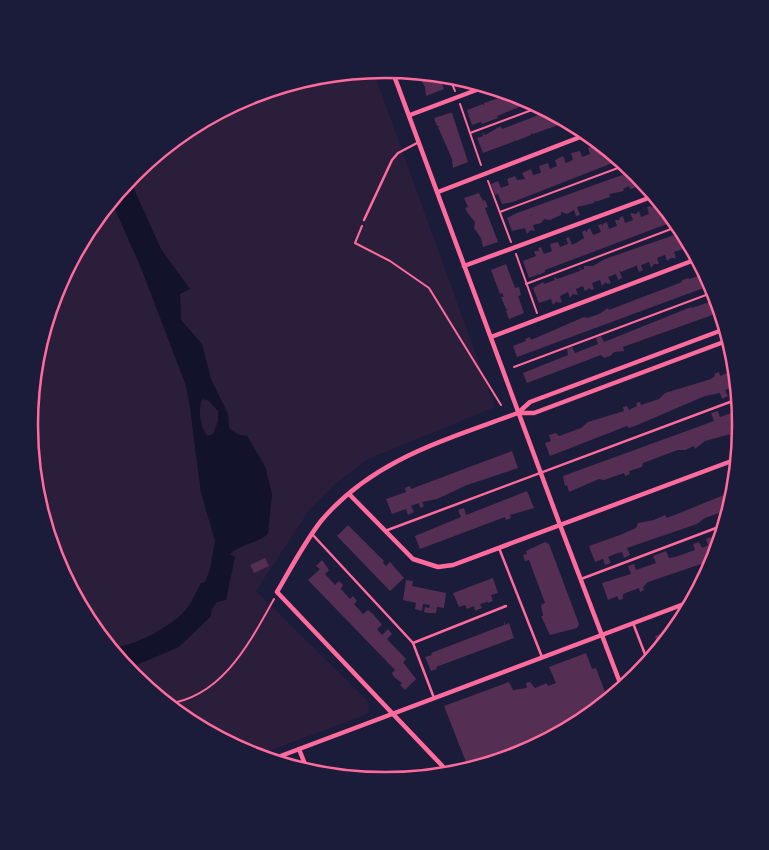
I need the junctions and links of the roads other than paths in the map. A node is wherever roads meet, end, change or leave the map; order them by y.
1 (395, 78) edge
2 (475, 90) edge
3 (410, 115) junction
4 (579, 137) edge
5 (420, 142) junction
6 (438, 192) junction
7 (647, 199) edge
8 (364, 220) road end
9 (690, 262) edge
10 (464, 266) junction
11 (719, 331) edge
12 (491, 337) junction
13 (722, 343) edge
14 (731, 402) edge
15 (518, 413) junction
16 (730, 462) edge
17 (540, 473) junction
18 (349, 494) junction
19 (560, 525) junction
20 (716, 528) edge
21 (384, 531) junction
22 (312, 534) junction
23 (498, 548) junction
24 (580, 579) junction
25 (681, 605) edge
26 (506, 606) dead end
27 (633, 623) junction
28 (602, 635) junction
29 (413, 642) junction
30 (645, 654) edge
31 (542, 657) junction
32 (619, 680) edge
33 (434, 698) junction
34 (393, 713) junction
35 (299, 749) junction
36 (280, 756) edge
37 (304, 762) edge
38 (443, 767) edge

1 - 3 street
2 - 3 street
3 - 5 street
4 - 6 street
5 - 6 street
5 - 8 lane
6 - 10 street
7 - 10 street
9 - 12 street
10 - 12 street
11 - 15 street
12 - 15 street
13 - 15 street
14 - 17 lane
15 - 17 street
15 - 18 street
16 - 19 street
17 - 19 street
17 - 21 lane
18 - 21 street
18 - 22 street
19 - 23 street
19 - 24 street
20 - 24 lane
21 - 23 street
22 - 29 lane
22 - 34 street
23 - 31 lane
24 - 28 street
25 - 27 street
26 - 29 lane
27 - 28 street
27 - 30 lane
28 - 31 street
28 - 32 street
29 - 33 lane
31 - 33 street
33 - 34 street
34 - 35 street
34 - 38 street
35 - 36 street
35 - 37 street

